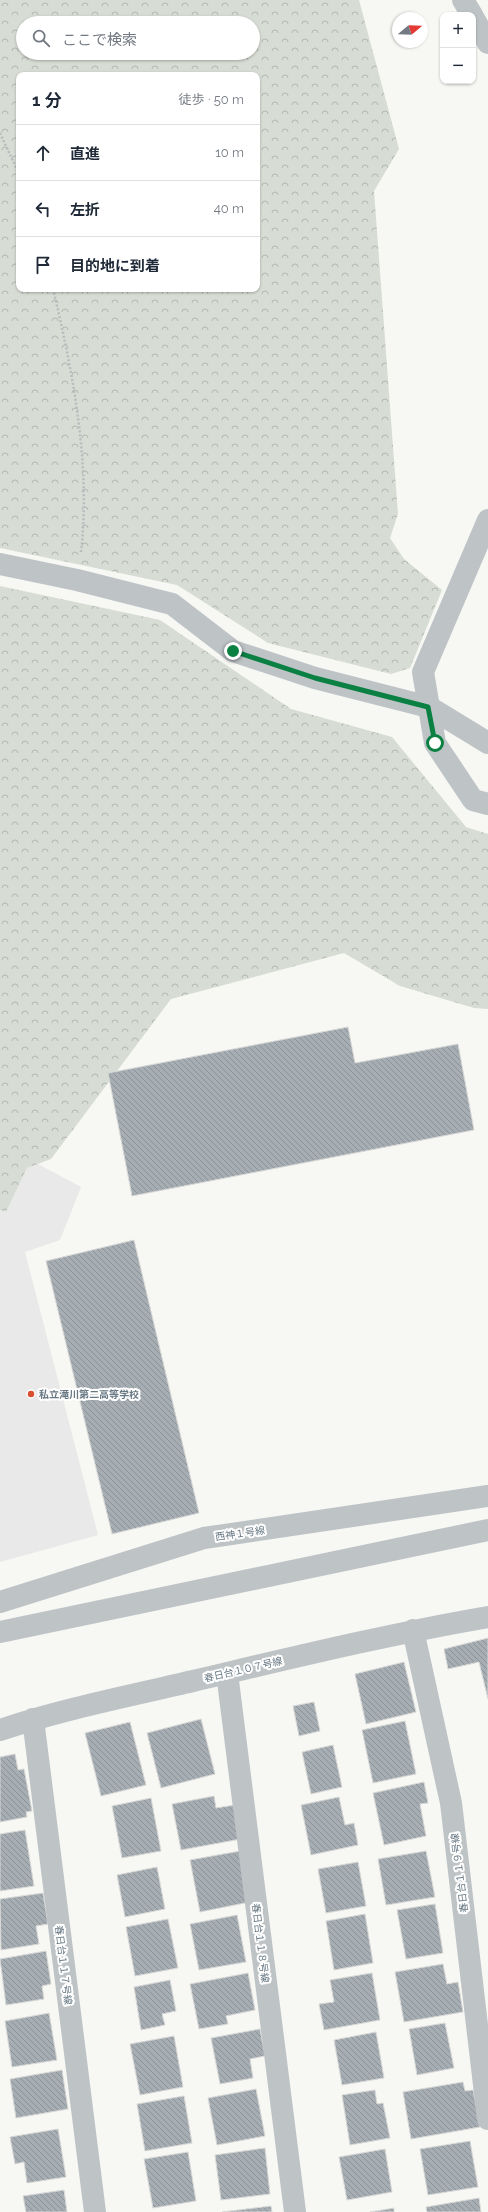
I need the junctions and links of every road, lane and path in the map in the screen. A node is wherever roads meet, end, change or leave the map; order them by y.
1 (463, 0) edge
2 (470, 12) edge
3 (476, 23) edge
4 (488, 44) edge
5 (0, 133) edge
6 (16, 168) edge
7 (54, 292) edge
8 (488, 520) edge
9 (0, 564) edge
10 (77, 580) junction
11 (428, 707) junction
12 (488, 743) edge
13 (488, 804) edge
14 (488, 1496) edge
15 (488, 1530) edge
16 (0, 1602) edge
17 (488, 1617) edge
18 (413, 1630) junction
19 (0, 1632) edge
20 (227, 1673) junction
21 (33, 1719) junction
22 (0, 1730) edge
23 (488, 2119) edge
24 (95, 2212) edge
25 (295, 2212) edge

1 - 2 street
3 - 4 street
5 - 6 path
7 - 10 path
8 - 11 street
9 - 10 street
10 - 11 street
11 - 12 street
11 - 13 street
14 - 16 street, 西神１号線
15 - 19 street
17 - 18 street, 春日台１０７号線
18 - 20 street, 春日台１０７号線
18 - 23 street, 春日台１１９号線
20 - 21 street, 春日台１０７号線
20 - 25 street, 春日台１１８号線
21 - 22 street, 春日台１０７号線
21 - 24 street, 春日台１１７号線

